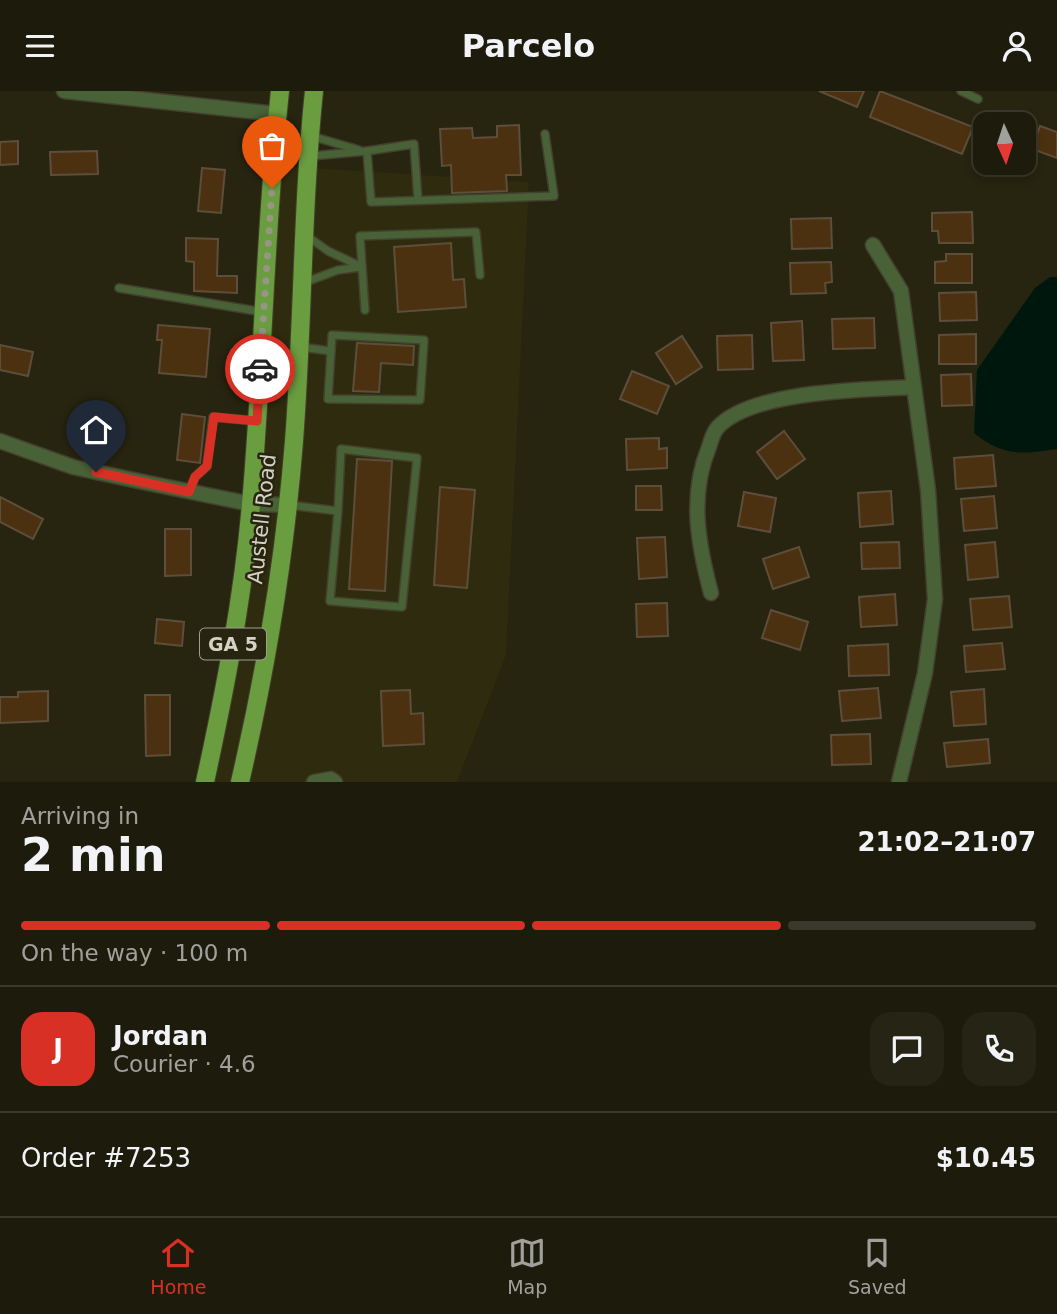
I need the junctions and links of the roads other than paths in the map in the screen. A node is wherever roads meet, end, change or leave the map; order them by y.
1 (64, 91) edge
2 (280, 91) edge
3 (314, 91) edge
4 (961, 91) edge
5 (978, 99) dead end
6 (277, 114) junction
7 (545, 134) dead end
8 (311, 136) junction
9 (367, 152) junction
10 (310, 156) junction
11 (418, 200) junction
12 (305, 235) junction
13 (873, 245) dead end
14 (362, 267) junction
15 (480, 275) dead end
16 (303, 283) junction
17 (119, 289) dead end
18 (365, 310) dead end
19 (264, 312) junction
20 (299, 347) junction
21 (331, 351) junction
22 (914, 387) junction
23 (257, 421) junction
24 (0, 441) edge
25 (189, 492) junction
26 (251, 504) junction
27 (288, 505) junction
28 (338, 511) junction
29 (711, 593) dead end
30 (205, 782) edge
31 (240, 782) edge
32 (314, 782) edge
33 (335, 782) edge
34 (899, 782) edge

1 - 6 street
2 - 6 main road, Austell Road / GA 5
3 - 8 main road, Austell Road / GA 5
4 - 5 lane
6 - 19 main road, Austell Road / GA 5
7 - 11 lane
8 - 9 lane
8 - 10 main road, Austell Road / GA 5
9 - 10 lane
9 - 11 lane
9 - 11 lane
10 - 12 main road, Austell Road / GA 5
12 - 14 lane
12 - 16 main road, Austell Road / GA 5
13 - 22 street
14 - 15 lane
14 - 16 lane
14 - 18 lane
16 - 20 main road, Austell Road / GA 5
17 - 19 lane
19 - 23 main road, Austell Road / GA 5
20 - 21 lane
20 - 27 main road, Austell Road / GA 5
21 - 21 lane
22 - 29 street
22 - 34 street
23 - 25 lane
23 - 26 main road, Austell Road / GA 5
24 - 25 street
25 - 26 street
26 - 27 street
26 - 30 main road, Austell Road / GA 5
27 - 28 lane
27 - 31 main road, Austell Road / GA 5
28 - 28 lane
32 - 33 street

